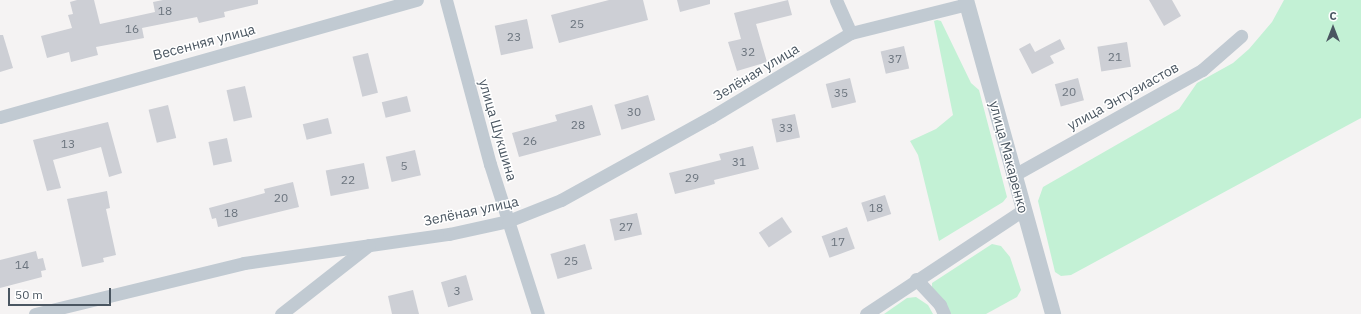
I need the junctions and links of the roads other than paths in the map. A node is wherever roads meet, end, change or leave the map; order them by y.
1 (417, 0) edge
2 (446, 0) edge
3 (836, 0) edge
4 (966, 2) edge
5 (851, 33) junction
6 (1241, 36) dead end
7 (0, 117) edge
8 (1014, 174) junction
9 (1023, 210) junction
10 (508, 221) junction
11 (369, 245) junction
12 (916, 279) junction
13 (35, 314) edge
14 (281, 314) edge
15 (538, 314) edge
16 (866, 314) edge
17 (944, 314) edge
18 (1053, 314) edge

1 - 7 street, Весенняя улица
2 - 10 street, улица Шукшина
3 - 5 street
4 - 5 street, Зелёная улица
4 - 8 street, улица Макаренко
5 - 10 street, Зелёная улица
6 - 8 street, улица Энтузиастов
8 - 9 street, улица Макаренко
9 - 12 street
9 - 18 street, улица Макаренко
10 - 11 street, Зелёная улица
10 - 15 street, улица Шукшина
11 - 13 street, Зелёная улица
11 - 14 street
12 - 16 street
12 - 17 street

